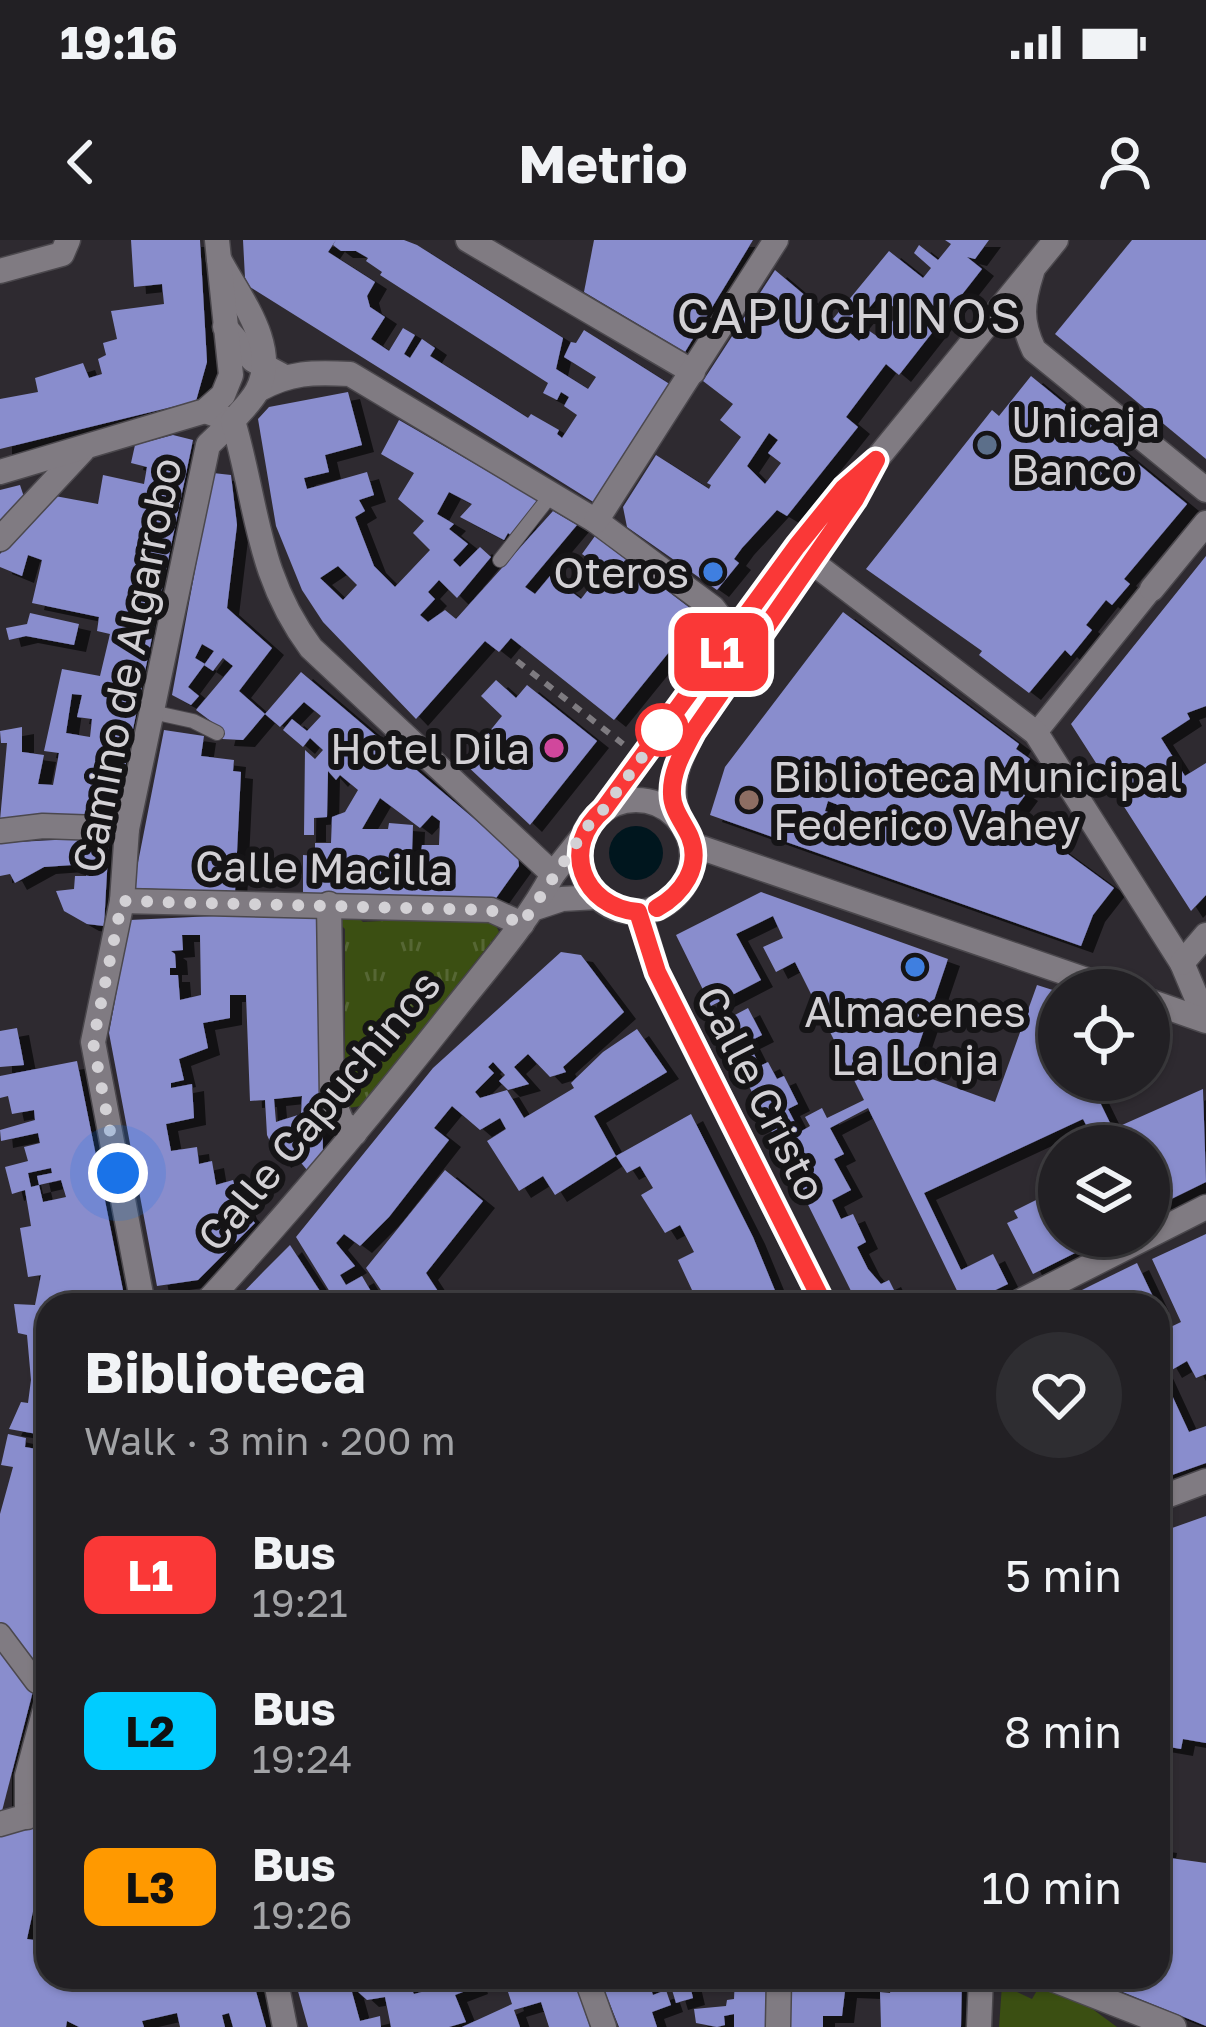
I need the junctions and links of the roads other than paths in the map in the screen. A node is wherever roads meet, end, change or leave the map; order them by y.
1 (68, 240) edge
2 (468, 240) edge
3 (776, 240) edge
4 (1056, 240) edge
5 (218, 249) edge
6 (0, 272) edge
7 (1032, 272) junction
8 (225, 327) junction
9 (693, 372) junction
10 (268, 378) junction
11 (205, 411) junction
12 (177, 420) junction
13 (232, 422) junction
14 (208, 445) junction
15 (83, 450) junction
16 (876, 460) junction
17 (0, 472) edge
18 (1206, 490) edge
19 (551, 495) junction
20 (596, 521) junction
21 (1206, 523) edge
22 (0, 539) edge
23 (500, 560) dead end
24 (812, 562) junction
25 (1152, 589) joint
26 (718, 656) junction
27 (152, 712) junction
28 (217, 733) dead end
29 (1036, 733) junction
30 (604, 809) junction
31 (678, 818) junction
32 (127, 829) junction
33 (0, 831) edge
34 (584, 835) junction
35 (693, 845) junction
36 (554, 874) junction
37 (597, 897) junction
38 (122, 901) junction
39 (329, 904) junction
40 (638, 912) junction
41 (528, 916) junction
42 (1206, 935) edge
43 (1182, 963) junction
44 (1054, 969) edge
45 (1170, 1008) edge
46 (1206, 1020) edge
47 (355, 1133) junction
48 (1206, 1207) edge
49 (140, 1293) edge
50 (215, 1293) edge
51 (818, 1293) edge
52 (1036, 1293) edge
53 (1206, 1481) edge
54 (1170, 1494) edge
55 (0, 1634) edge
56 (36, 1682) edge
57 (36, 1743) edge
58 (36, 1817) edge
59 (0, 1824) edge
60 (277, 1989) edge
61 (590, 1989) edge
62 (779, 1989) edge
63 (981, 1989) edge
64 (1078, 1989) edge
65 (285, 2027) edge
66 (604, 2027) edge
67 (778, 2027) edge
68 (979, 2027) edge
69 (1174, 2027) edge

1 - 6 street
2 - 9 street
3 - 9 street
4 - 7 street
5 - 8 street, Camino de Algarrobo
5 - 10 street, Camino de Algarrobo
7 - 16 street
7 - 18 street
8 - 10 street
8 - 11 street, Camino de Algarrobo
9 - 20 street
10 - 13 street, Camino de Algarrobo
10 - 19 street
11 - 12 street
11 - 13 street
12 - 14 street
12 - 15 street
13 - 14 street, Camino de Algarrobo
13 - 36 street
14 - 27 street, Camino de Algarrobo
15 - 17 street
15 - 22 street
16 - 24 street
16 - 26 street
19 - 20 street
19 - 23 lane
20 - 26 street
21 - 25 street
24 - 29 street
24 - 31 street
25 - 29 street
26 - 30 street
27 - 28 lane
27 - 32 street, Camino de Algarrobo
29 - 43 street
30 - 31 street
30 - 34 street
31 - 35 street
32 - 33 street
32 - 38 street, Camino de Algarrobo
34 - 36 street, Calle Capuchinos
34 - 37 street
35 - 40 street
35 - 44 street
36 - 41 street, Calle Capuchinos
37 - 40 street
37 - 41 street
38 - 39 street, Calle Macilla
38 - 49 street, Camino de Algarrobo
39 - 41 street, Calle Macilla
39 - 47 street
40 - 51 street, Calle Cristo
41 - 47 street, Calle Capuchinos
42 - 43 street
43 - 46 street
45 - 46 street
47 - 50 street, Calle Capuchinos
48 - 52 street
53 - 54 street
55 - 56 street
57 - 58 street
58 - 59 street
60 - 65 street
61 - 66 street
62 - 67 street
63 - 68 street
64 - 69 street

